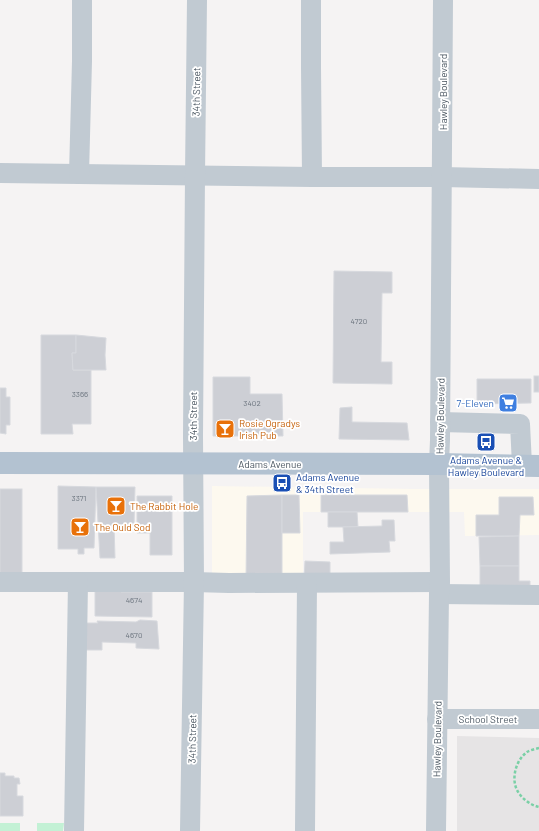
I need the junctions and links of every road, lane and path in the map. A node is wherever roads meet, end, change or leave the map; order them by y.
1 (82, 0) edge
2 (197, 0) edge
3 (311, 0) edge
4 (443, 0) edge
5 (0, 173) edge
6 (79, 174) junction
7 (195, 175) junction
8 (312, 177) junction
9 (442, 177) junction
10 (539, 179) edge
11 (440, 422) junction
12 (0, 463) edge
13 (193, 463) junction
14 (439, 464) junction
15 (530, 466) edge
16 (0, 582) edge
17 (78, 582) junction
18 (194, 582) junction
19 (307, 583) junction
20 (439, 588) junction
21 (539, 595) edge
22 (438, 719) junction
23 (539, 719) edge
24 (539, 748) edge
25 (539, 807) edge
26 (74, 831) edge
27 (190, 831) edge
28 (305, 831) edge
29 (436, 831) edge

1 - 6 street
2 - 7 street, 34th Street
3 - 8 street
4 - 9 street, Hawley Boulevard
5 - 6 street
6 - 7 street
7 - 8 street
7 - 13 street, 34th Street
8 - 9 street
9 - 10 street
9 - 11 street, Hawley Boulevard
11 - 14 street, Hawley Boulevard
11 - 15 street
12 - 13 main road, Adams Avenue
13 - 14 main road, Adams Avenue
13 - 18 street, 34th Street
14 - 15 main road, Adams Avenue
14 - 20 street, Hawley Boulevard
16 - 17 street
17 - 18 street
17 - 26 street
18 - 19 street
18 - 27 street, 34th Street
19 - 20 street
19 - 28 street
20 - 21 street
20 - 22 street, Hawley Boulevard
22 - 23 street, School Street
22 - 29 street, Hawley Boulevard
24 - 25 path

